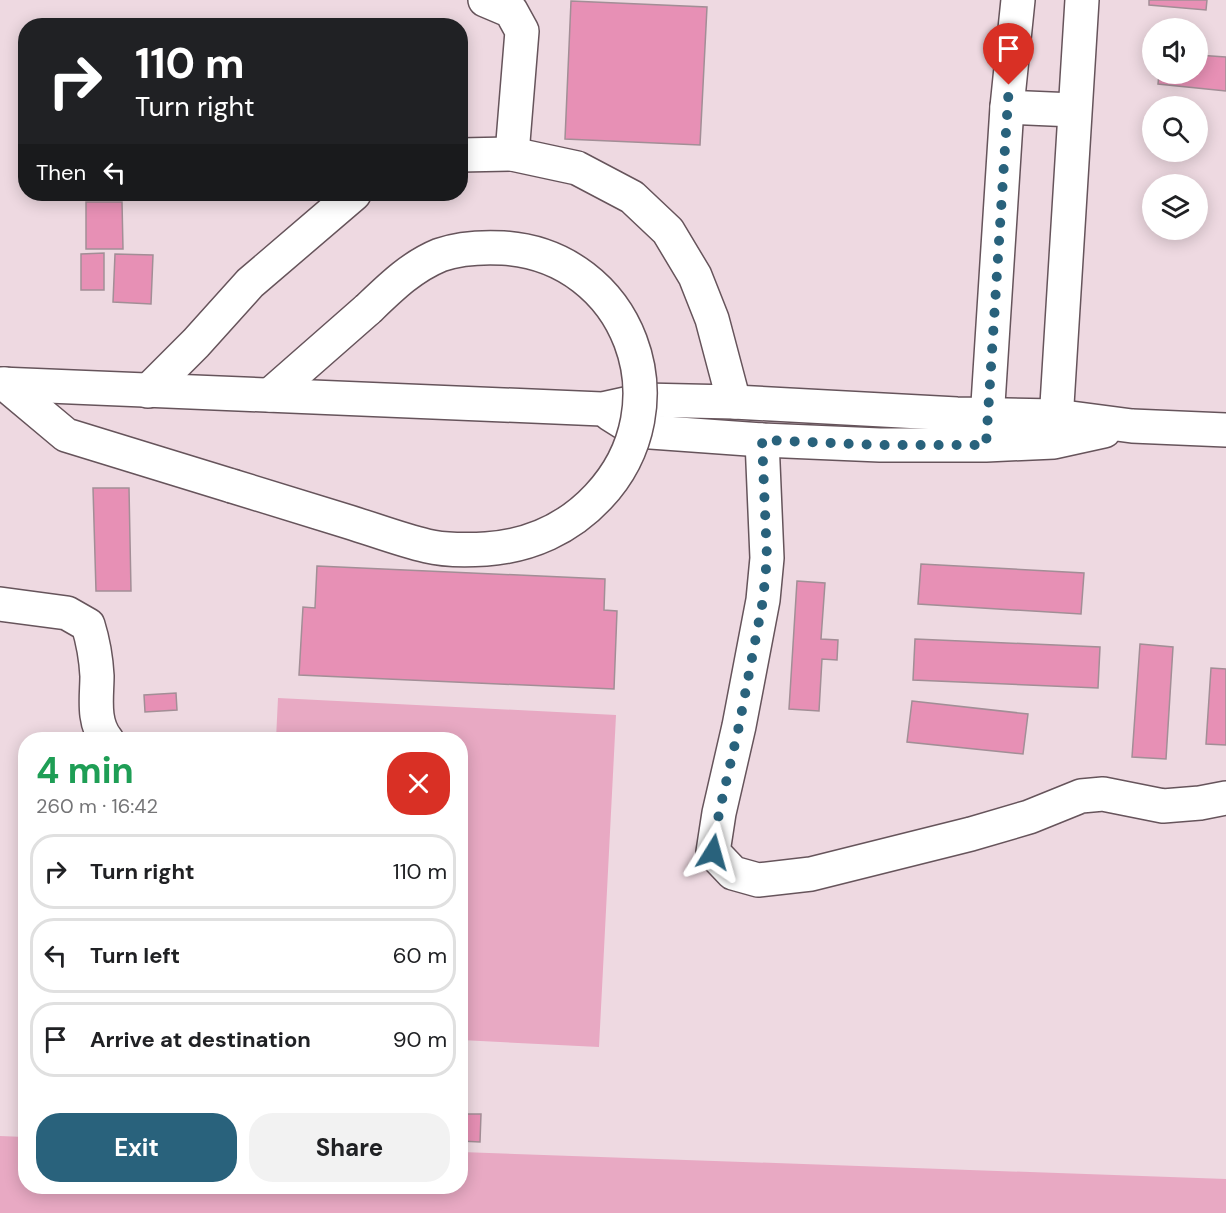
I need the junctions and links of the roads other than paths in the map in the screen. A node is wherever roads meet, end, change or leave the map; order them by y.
1 (485, 0) edge
2 (1018, 0) edge
3 (1082, 0) edge
4 (1007, 107) junction
5 (1074, 110) junction
6 (512, 154) junction
7 (468, 155) edge
8 (346, 201) edge
9 (2, 384) edge
10 (148, 391) junction
11 (270, 395) junction
12 (734, 402) junction
13 (830, 406) junction
14 (602, 409) junction
15 (1055, 429) junction
16 (987, 430) junction
17 (1226, 430) edge
18 (762, 440) junction
19 (829, 443) junction
20 (0, 604) edge
21 (102, 732) edge
22 (1226, 798) edge

1 - 6 street
2 - 4 street
3 - 5 street
4 - 5 street
4 - 16 street
5 - 15 street
6 - 7 street
6 - 12 street
8 - 10 street
9 - 10 street
9 - 11 street, bridge
10 - 11 street
11 - 14 street
12 - 13 street
12 - 14 street
13 - 16 street
13 - 19 street
14 - 18 street
15 - 16 street
15 - 17 street
16 - 19 street
18 - 19 street
18 - 22 street
20 - 21 street

